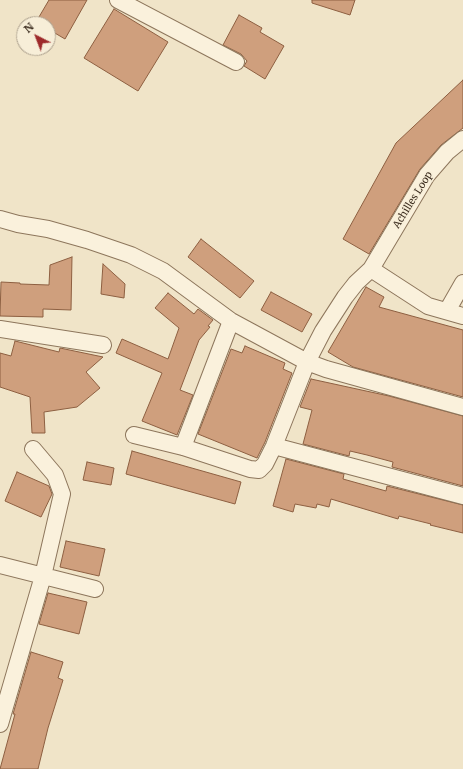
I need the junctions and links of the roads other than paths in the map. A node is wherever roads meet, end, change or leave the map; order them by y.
1 (118, 0) edge
2 (236, 62) dead end
3 (463, 140) edge
4 (0, 219) edge
5 (372, 269) junction
6 (463, 283) edge
7 (447, 311) junction
8 (463, 316) edge
9 (231, 321) junction
10 (0, 328) edge
11 (103, 345) dead end
12 (307, 362) junction
13 (463, 407) edge
14 (134, 435) dead end
15 (274, 446) junction
16 (183, 447) junction
17 (33, 449) dead end
18 (463, 496) edge
19 (0, 564) edge
20 (43, 576) junction
21 (95, 589) dead end
22 (0, 724) edge

1 - 2 street
3 - 5 street, Achilles Loop
4 - 9 street
5 - 7 street
5 - 12 street, Achilles Loop
6 - 7 street
7 - 8 street
9 - 12 street
9 - 16 street
10 - 11 street
12 - 13 street
12 - 15 street, Achilles Loop
14 - 16 street
15 - 16 street, Achilles Loop
15 - 18 street
17 - 20 street
19 - 20 street
20 - 21 street
20 - 22 street

